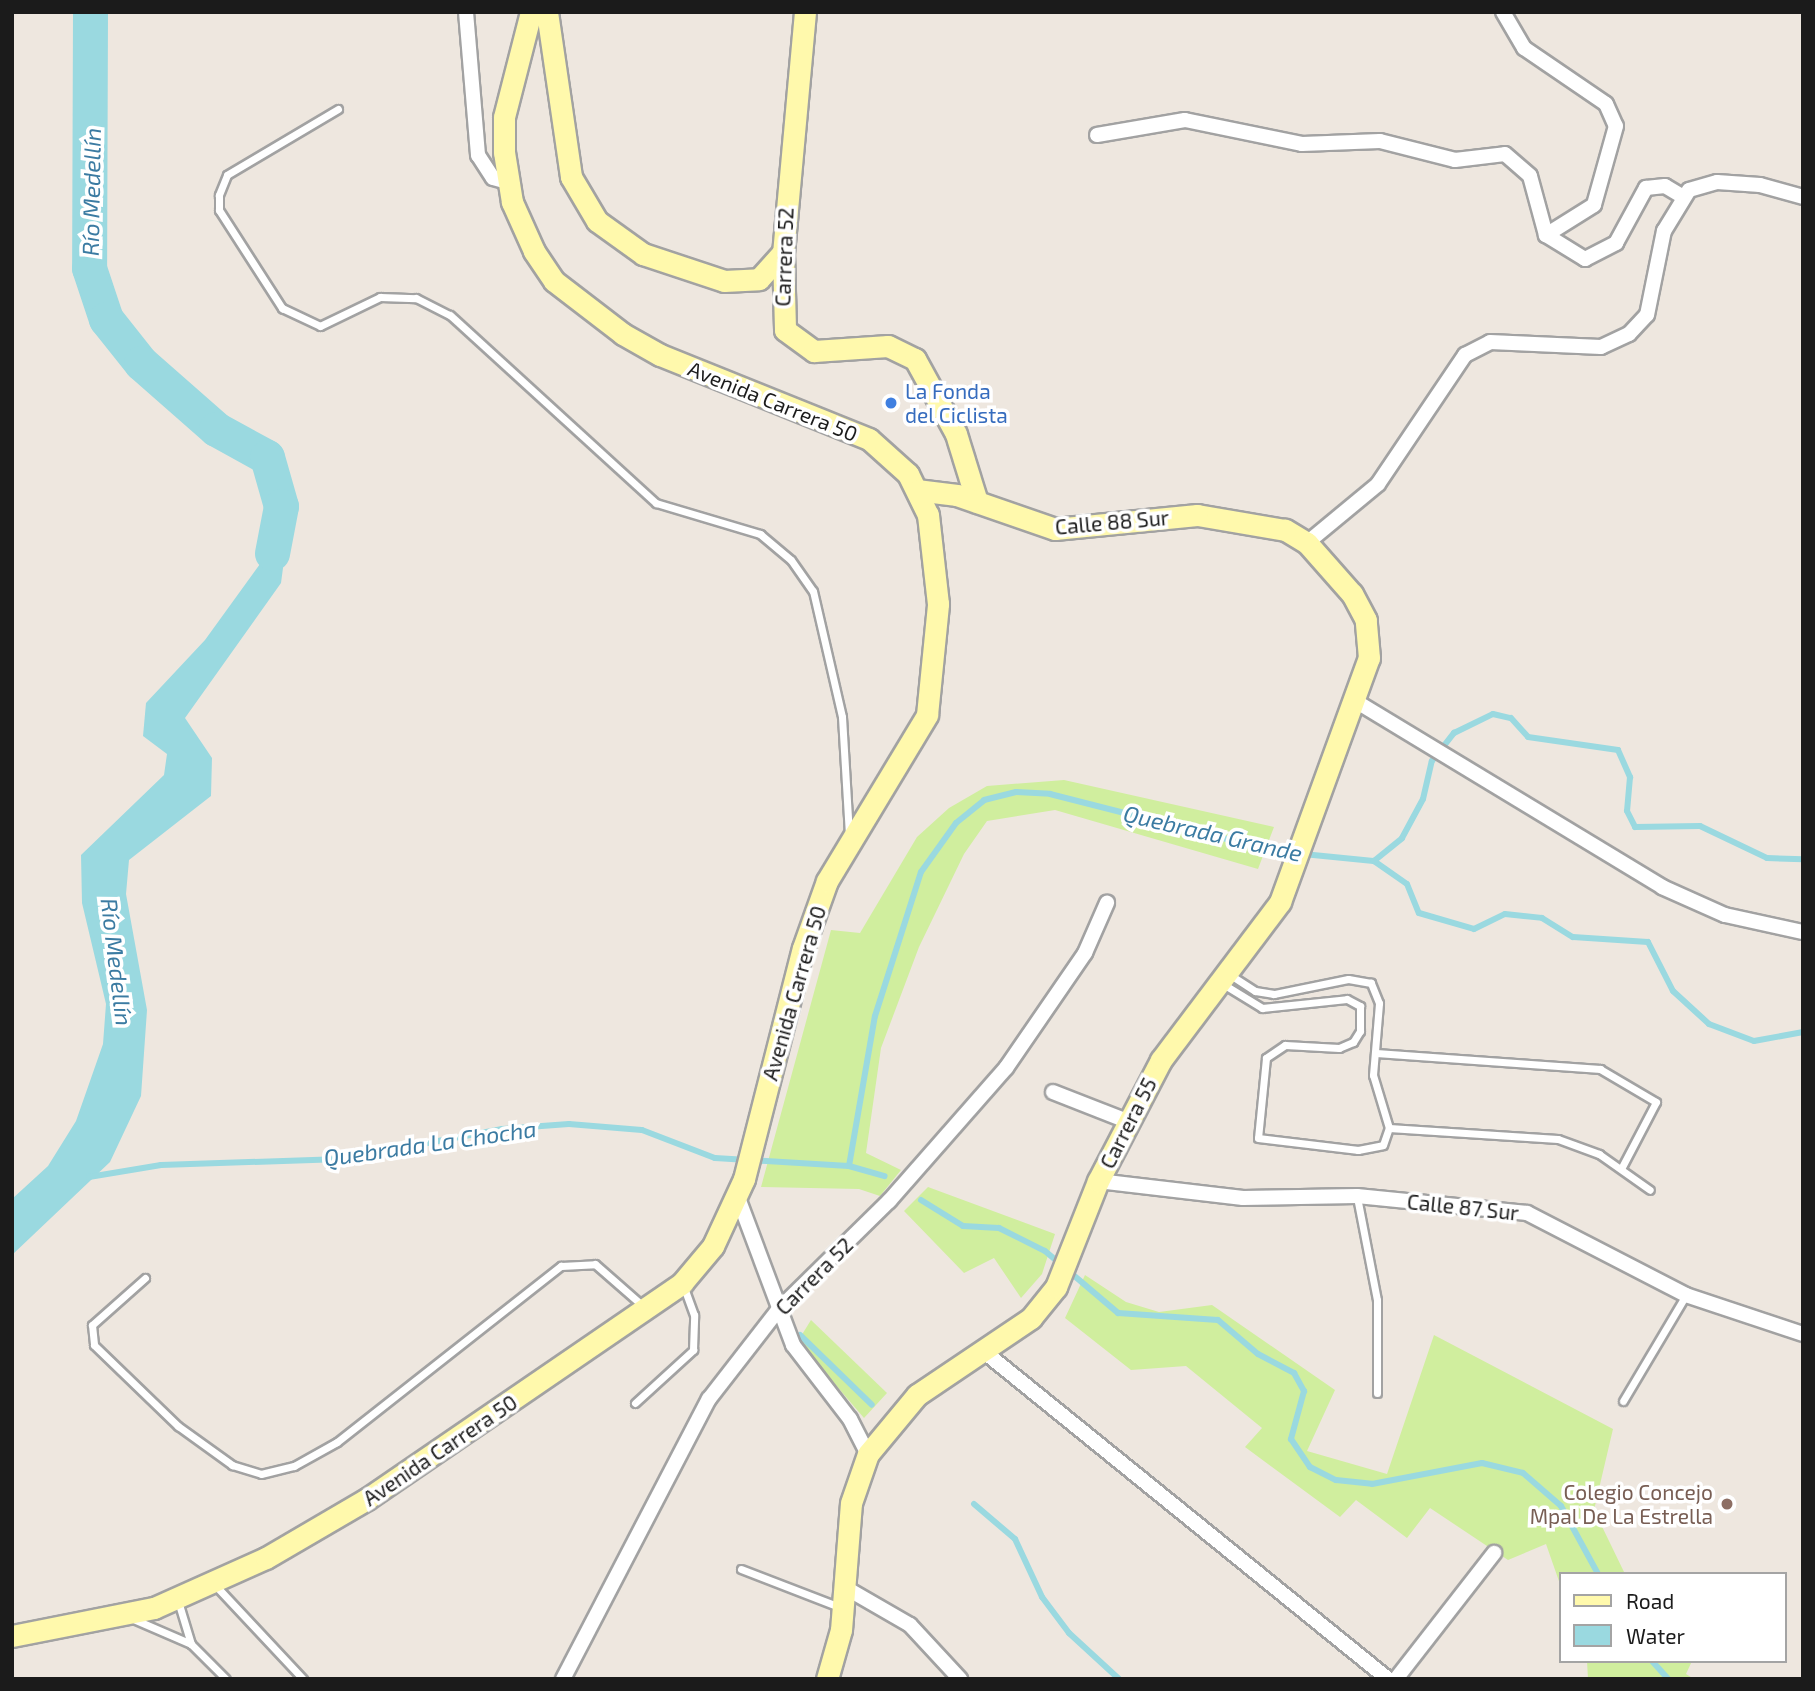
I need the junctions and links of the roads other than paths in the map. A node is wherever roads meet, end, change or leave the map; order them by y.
1 (466, 12) edge
2 (531, 12) edge
3 (547, 12) edge
4 (805, 12) edge
5 (1503, 12) edge
6 (338, 109) dead end
7 (1097, 135) dead end
8 (508, 182) junction
9 (1683, 197) junction
10 (1803, 197) edge
11 (1546, 235) junction
12 (783, 253) junction
13 (918, 490) junction
14 (976, 502) junction
15 (1307, 543) junction
16 (1357, 702) junction
17 (849, 841) junction
18 (1107, 903) dead end
19 (1803, 932) edge
20 (1223, 976) junction
21 (1376, 1053) junction
22 (1054, 1092) dead end
23 (1127, 1121) junction
24 (1389, 1128) junction
25 (1622, 1167) junction
26 (1098, 1181) junction
27 (741, 1187) junction
28 (1650, 1190) dead end
29 (1357, 1196) junction
30 (145, 1278) dead end
31 (682, 1283) junction
32 (1686, 1295) junction
33 (647, 1310) junction
34 (778, 1310) junction
35 (1803, 1334) edge
36 (982, 1350) junction
37 (1377, 1392) dead end
38 (1623, 1401) dead end
39 (635, 1403) dead end
40 (868, 1454) junction
41 (1494, 1553) dead end
42 (741, 1569) dead end
43 (214, 1584) junction
44 (846, 1588) junction
45 (177, 1600) junction
46 (844, 1610) junction
47 (127, 1616) junction
48 (12, 1636) edge
49 (191, 1644) junction
50 (226, 1679) edge
51 (303, 1679) edge
52 (563, 1679) edge
53 (827, 1679) edge
54 (960, 1679) edge
55 (1388, 1679) edge
56 (1396, 1679) edge

1 - 8 street
2 - 8 street, Avenida Carrera 50
3 - 12 street
4 - 12 street, Carrera 52
5 - 11 street
6 - 17 lane
7 - 11 street
8 - 13 street, Avenida Carrera 50
9 - 10 street
9 - 11 street
9 - 15 street
12 - 14 street, Carrera 52
13 - 14 street, Calle 88 Sur
13 - 17 street, Avenida Carrera 50
14 - 15 street, Calle 88 Sur
15 - 16 street, Carrera 55
16 - 19 street
16 - 20 street, Carrera 55
17 - 27 street, Avenida Carrera 50
18 - 34 street, Carrera 52
20 - 21 lane
20 - 23 street, Carrera 55
20 - 24 lane
21 - 24 lane
21 - 25 lane
22 - 23 street
23 - 26 street, Carrera 55
24 - 25 lane
25 - 28 lane
26 - 29 street, Calle 87 Sur
26 - 36 street, Carrera 55
27 - 31 street, Avenida Carrera 50
27 - 34 street
29 - 32 street, Calle 87 Sur
29 - 37 lane
30 - 33 lane
31 - 33 street, Avenida Carrera 50
31 - 39 lane
32 - 35 street, Calle 87 Sur
32 - 38 lane
33 - 43 street, Avenida Carrera 50
34 - 40 street
34 - 52 street, Carrera 52
36 - 40 street, Carrera 55
36 - 55 street
40 - 44 street, Carrera 55
41 - 56 street
42 - 46 lane
43 - 45 street, Avenida Carrera 50
43 - 51 lane
44 - 46 street, Carrera 55
44 - 54 street
45 - 47 street, Avenida Carrera 50
45 - 49 lane
46 - 53 street, Carrera 55
47 - 48 street, Avenida Carrera 50
47 - 49 lane
49 - 50 lane

